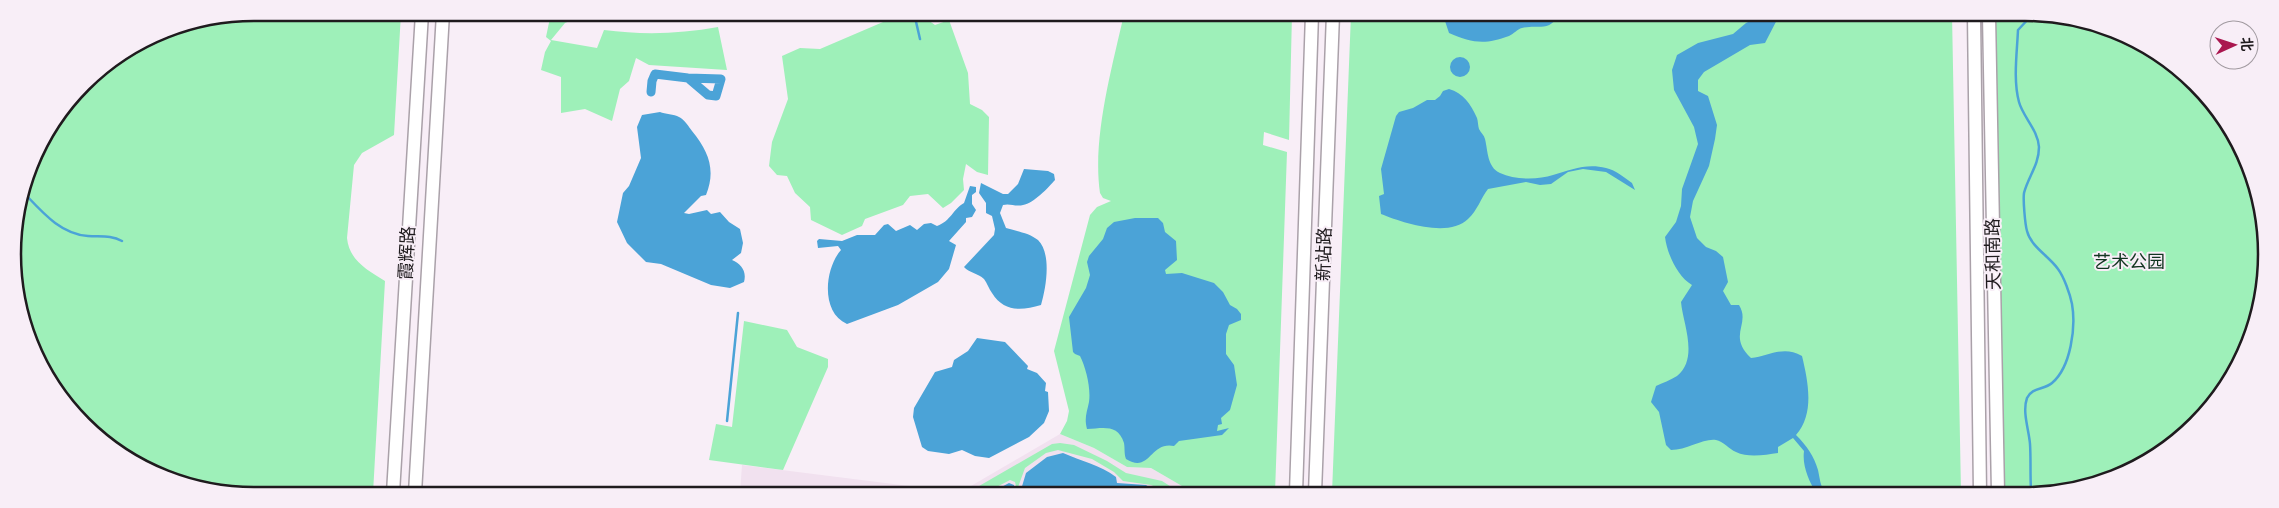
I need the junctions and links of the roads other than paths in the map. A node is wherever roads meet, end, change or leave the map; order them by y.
1 (422, 21) edge
2 (443, 21) edge
3 (1312, 21) edge
4 (1333, 21) edge
5 (1974, 21) edge
6 (1989, 21) edge
7 (393, 487) edge
8 (415, 487) edge
9 (1296, 487) edge
10 (1315, 487) edge
11 (1980, 487) edge
12 (1998, 487) edge

1 - 7 street, 霞辉路
2 - 8 street, 霞辉路
3 - 9 street, 新站路
4 - 10 street, 新站路
5 - 11 street, 天和南路
6 - 12 street, 天和南路

